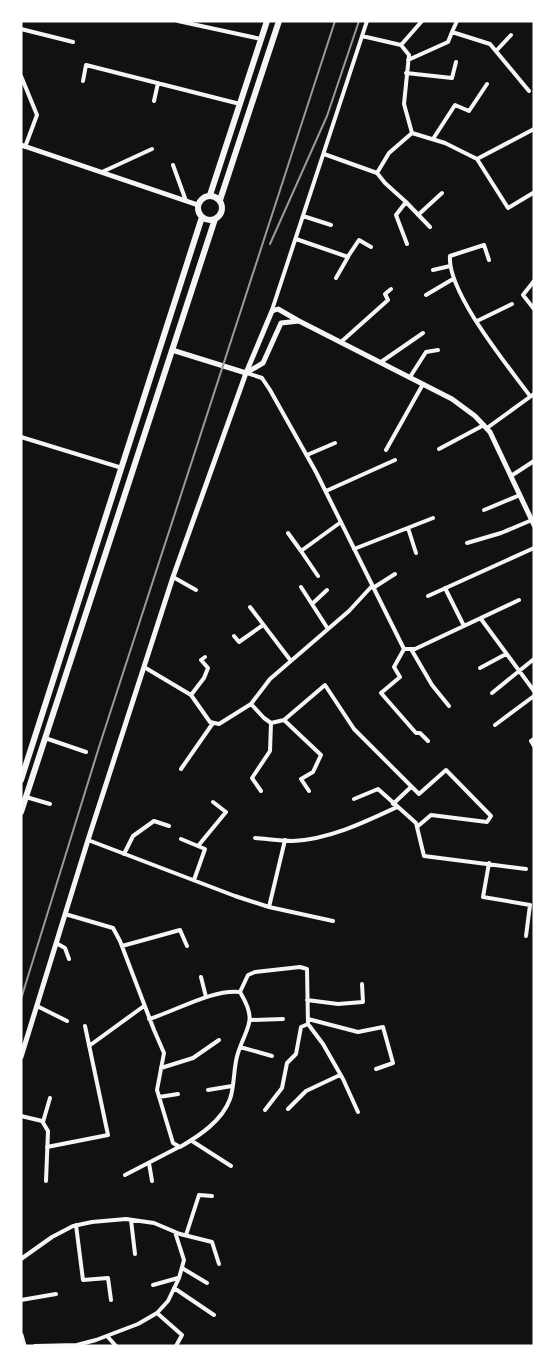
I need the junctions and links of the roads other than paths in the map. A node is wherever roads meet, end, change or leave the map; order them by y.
1 (178, 21) edge
2 (267, 21) edge
3 (279, 21) edge
4 (367, 21) edge
5 (422, 21) edge
6 (457, 21) edge
7 (21, 29) edge
8 (452, 32) junction
9 (511, 35) dead end
10 (362, 36) junction
11 (262, 40) junction
12 (74, 42) dead end
13 (401, 45) junction
14 (496, 51) junction
15 (408, 60) junction
16 (456, 62) dead end
17 (406, 73) junction
18 (21, 76) edge
19 (83, 81) dead end
20 (158, 83) junction
21 (488, 84) dead end
22 (529, 91) dead end
23 (154, 101) dead end
24 (241, 104) junction
25 (534, 129) edge
26 (412, 134) junction
27 (433, 140) junction
28 (23, 146) edge
29 (152, 149) dead end
30 (324, 154) junction
31 (477, 159) junction
32 (173, 165) dead end
33 (101, 172) junction
34 (377, 172) junction
35 (533, 193) edge
36 (442, 194) dead end
37 (210, 195) junction
38 (220, 200) junction
39 (186, 201) junction
40 (405, 202) junction
41 (198, 205) junction
42 (418, 215) junction
43 (303, 216) junction
44 (202, 217) junction
45 (215, 219) junction
46 (331, 225) dead end
47 (430, 227) dead end
48 (296, 239) junction
49 (407, 244) dead end
50 (371, 247) dead end
51 (347, 258) junction
52 (489, 260) dead end
53 (450, 266) junction
54 (433, 270) dead end
55 (336, 278) dead end
56 (453, 279) junction
57 (534, 281) edge
58 (391, 289) dead end
59 (426, 295) dead end
60 (512, 304) dead end
61 (534, 309) edge
62 (272, 311) junction
63 (299, 321) junction
64 (477, 321) junction
65 (423, 333) dead end
66 (341, 342) junction
67 (172, 350) junction
68 (438, 350) dead end
69 (381, 362) junction
70 (246, 373) junction
71 (411, 377) junction
72 (423, 384) junction
73 (532, 395) edge
74 (485, 427) junction
75 (21, 437) edge
76 (335, 442) dead end
77 (439, 449) dead end
78 (386, 450) dead end
79 (307, 455) junction
80 (395, 460) dead end
81 (534, 460) edge
82 (123, 468) junction
83 (511, 476) junction
84 (326, 491) junction
85 (520, 495) junction
86 (484, 510) dead end
87 (433, 518) dead end
88 (340, 522) junction
89 (533, 523) edge
90 (408, 528) junction
91 (288, 532) dead end
92 (467, 543) dead end
93 (534, 548) edge
94 (354, 549) junction
95 (301, 551) junction
96 (416, 553) dead end
97 (395, 574) dead end
98 (318, 576) dead end
99 (173, 577) junction
100 (301, 586) dead end
101 (373, 587) junction
102 (445, 588) junction
103 (196, 590) dead end
104 (327, 590) dead end
105 (428, 596) dead end
106 (519, 600) dead end
107 (312, 603) junction
108 (250, 607) dead end
109 (481, 619) junction
110 (263, 625) junction
111 (464, 626) junction
112 (328, 629) junction
113 (234, 636) dead end
114 (404, 649) junction
115 (410, 649) junction
116 (506, 654) junction
117 (205, 657) dead end
118 (534, 659) edge
119 (60, 661) junction
120 (291, 661) junction
121 (70, 664) junction
122 (144, 667) junction
123 (480, 668) dead end
124 (519, 672) junction
125 (492, 693) dead end
126 (534, 694) edge
127 (191, 695) junction
128 (251, 704) junction
129 (449, 706) dead end
130 (284, 720) junction
131 (213, 723) junction
132 (272, 723) junction
133 (495, 724) dead end
134 (45, 738) junction
135 (534, 739) edge
136 (428, 741) dead end
137 (534, 746) edge
138 (86, 752) dead end
139 (181, 768) dead end
140 (21, 780) edge
141 (411, 787) junction
142 (261, 791) dead end
143 (309, 791) dead end
144 (26, 797) junction
145 (354, 799) dead end
146 (213, 801) dead end
147 (50, 804) dead end
148 (395, 805) junction
149 (21, 812) edge
150 (169, 826) dead end
151 (417, 827) junction
152 (255, 838) dead end
153 (182, 839) dead end
154 (88, 840) junction
155 (285, 840) junction
156 (198, 846) junction
157 (124, 854) junction
158 (489, 863) junction
159 (526, 869) dead end
160 (194, 880) junction
161 (269, 907) junction
162 (65, 914) junction
163 (333, 921) dead end
164 (526, 936) dead end
165 (56, 943) junction
166 (122, 946) junction
167 (187, 946) dead end
168 (69, 959) dead end
169 (201, 977) dead end
170 (362, 984) dead end
171 (240, 992) junction
172 (206, 997) junction
173 (308, 1000) junction
174 (37, 1006) junction
175 (144, 1006) junction
176 (149, 1019) junction
177 (283, 1019) dead end
178 (251, 1020) junction
179 (67, 1021) dead end
180 (308, 1022) junction
181 (85, 1026) dead end
182 (219, 1040) dead end
183 (89, 1046) junction
184 (240, 1047) junction
185 (272, 1056) dead end
186 (21, 1057) edge
187 (161, 1068) junction
188 (376, 1069) dead end
189 (340, 1075) junction
190 (232, 1086) junction
191 (208, 1089) dead end
192 (178, 1094) dead end
193 (159, 1097) junction
194 (50, 1098) dead end
195 (265, 1110) dead end
196 (288, 1110) dead end
197 (358, 1112) dead end
198 (21, 1116) edge
199 (43, 1123) junction
200 (191, 1140) junction
201 (47, 1147) junction
202 (180, 1147) junction
203 (149, 1163) junction
204 (231, 1166) dead end
205 (125, 1175) dead end
206 (46, 1181) dead end
207 (152, 1181) dead end
208 (212, 1196) dead end
209 (131, 1220) junction
210 (76, 1225) junction
211 (175, 1232) junction
212 (186, 1235) junction
213 (135, 1254) dead end
214 (21, 1259) edge
215 (219, 1264) dead end
216 (182, 1268) junction
217 (179, 1278) junction
218 (207, 1284) dead end
219 (153, 1285) dead end
220 (174, 1288) junction
221 (56, 1294) dead end
222 (21, 1300) edge
223 (111, 1300) dead end
224 (156, 1313) junction
225 (214, 1315) dead end
226 (21, 1335) edge
227 (107, 1336) junction
228 (24, 1346) edge
229 (35, 1346) edge
230 (116, 1346) edge
231 (176, 1346) edge

1 - 11 street
2 - 11 main road
3 - 38 main road
4 - 10 street
5 - 13 street
6 - 8 street
7 - 12 street
8 - 14 street
8 - 15 street
9 - 14 street
10 - 13 street
10 - 30 street
11 - 24 main road
13 - 15 street
14 - 22 street
15 - 17 street
16 - 17 street
17 - 26 street
18 - 28 street
19 - 20 street
20 - 23 street
20 - 24 street
21 - 27 street
24 - 37 main road
25 - 31 street
26 - 27 street
26 - 34 street
27 - 31 street
28 - 33 street
29 - 33 street
30 - 34 street
30 - 43 street
31 - 35 street
32 - 39 street
33 - 39 street
34 - 40 street
36 - 42 street
37 - 38 main road
37 - 41 main road
38 - 45 main road
39 - 41 street
40 - 42 street
40 - 49 street
41 - 44 main road
42 - 47 street
43 - 46 street
43 - 48 street
44 - 45 main road
44 - 82 main road
45 - 67 main road
48 - 51 street
48 - 62 street
50 - 51 street
51 - 55 street
52 - 53 street
53 - 54 street
53 - 56 street
56 - 59 street
56 - 64 street
57 - 61 street
58 - 66 street
60 - 64 street
62 - 63 street
62 - 70 street
63 - 66 street
63 - 70 street
64 - 73 street
65 - 69 street
66 - 69 street
67 - 70 street
67 - 121 main road
68 - 71 street
69 - 71 street
70 - 79 street
70 - 99 street
71 - 72 street
72 - 74 street
72 - 78 street
73 - 74 street
74 - 77 street
74 - 83 street
75 - 82 street
76 - 79 street
79 - 84 street
80 - 84 street
81 - 83 street
82 - 119 main road
83 - 85 street
84 - 88 street
85 - 86 street
85 - 89 street
87 - 90 street
88 - 94 street
88 - 95 street
89 - 92 street
90 - 94 street
90 - 96 street
91 - 95 street
93 - 102 street
94 - 101 street
95 - 98 street
97 - 101 street
99 - 103 street
99 - 122 street
100 - 107 street
101 - 112 street
101 - 114 street
102 - 105 street
102 - 111 street
104 - 107 street
106 - 109 street
107 - 112 street
108 - 110 street
109 - 111 street
109 - 116 street
110 - 113 street
110 - 120 street
111 - 115 street
112 - 120 street
114 - 115 street
114 - 136 street
115 - 129 street
116 - 123 street
116 - 124 street
117 - 127 street
118 - 124 street
119 - 121 main road
119 - 140 main road
120 - 128 street
121 - 134 main road
122 - 127 street
122 - 154 street
124 - 125 street
124 - 126 street
126 - 133 street
127 - 131 street
128 - 131 street
128 - 132 street
130 - 132 street
130 - 141 street
130 - 143 street
131 - 139 street
132 - 142 street
134 - 138 street
134 - 144 main road
135 - 137 street
141 - 148 street
141 - 151 street
144 - 147 street
144 - 149 main road
145 - 148 street
146 - 156 street
148 - 151 street
148 - 155 street
150 - 157 street
151 - 158 street
152 - 155 street
153 - 156 street
154 - 157 street
154 - 162 street
155 - 161 street
156 - 160 street
157 - 160 street
158 - 159 street
158 - 164 street
160 - 161 street
161 - 163 street
162 - 165 street
162 - 166 street
165 - 168 street
165 - 174 street
166 - 167 street
166 - 175 street
169 - 172 street
170 - 173 street
171 - 172 street
171 - 173 street
171 - 178 street
172 - 176 street
173 - 180 street
174 - 179 street
174 - 186 street
175 - 176 street
175 - 183 street
176 - 187 street
177 - 178 street
178 - 184 street
180 - 188 street
180 - 189 street
180 - 195 street
181 - 183 street
182 - 187 street
183 - 201 street
184 - 185 street
184 - 190 street
187 - 193 street
189 - 196 street
189 - 197 street
190 - 191 street
190 - 200 street
192 - 193 street
193 - 202 street
194 - 199 street
198 - 199 street
199 - 201 street
200 - 202 street
200 - 204 street
201 - 206 street
202 - 203 street
203 - 205 street
203 - 207 street
208 - 212 street
209 - 210 street
209 - 211 street
209 - 213 street
210 - 214 street
210 - 223 street
211 - 212 street
211 - 216 street
212 - 215 street
216 - 217 street
216 - 218 street
217 - 219 street
217 - 220 street
220 - 224 street
220 - 225 street
221 - 222 street
224 - 227 street
224 - 231 street
226 - 228 street
227 - 229 street
227 - 230 street

